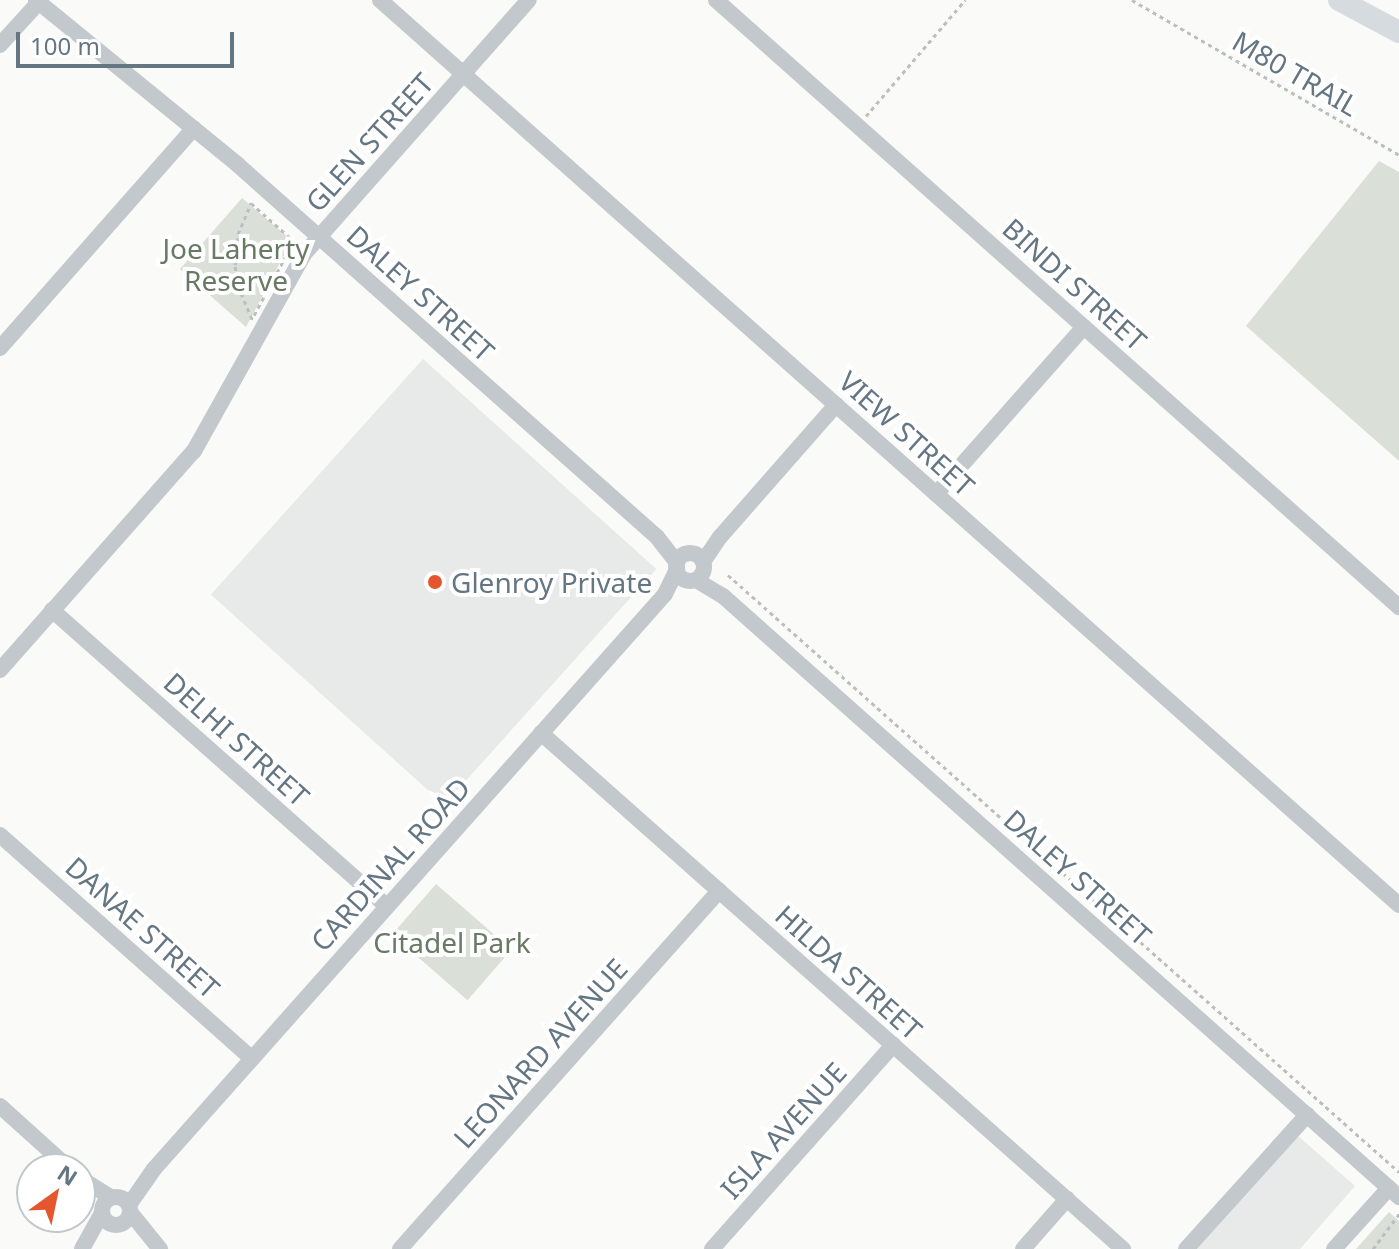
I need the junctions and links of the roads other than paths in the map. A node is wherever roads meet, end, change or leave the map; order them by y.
1 (380, 0) edge
2 (529, 0) edge
3 (716, 0) edge
4 (1339, 0) edge
5 (38, 1) edge
6 (1399, 32) edge
7 (0, 45) edge
8 (463, 74) junction
9 (194, 128) junction
10 (318, 237) junction
11 (1084, 327) junction
12 (0, 348) edge
13 (836, 405) junction
14 (936, 494) junction
15 (691, 567) junction
16 (1399, 607) edge
17 (52, 610) junction
18 (0, 670) edge
19 (541, 733) junction
20 (0, 835) edge
21 (719, 891) junction
22 (1399, 905) edge
23 (387, 906) junction
24 (893, 1045) junction
25 (252, 1059) junction
26 (0, 1106) edge
27 (1307, 1115) junction
28 (52, 1153) edge
29 (1395, 1190) edge
30 (96, 1193) edge
31 (1067, 1199) junction
32 (115, 1210) junction
33 (158, 1247) edge
34 (82, 1249) edge
35 (400, 1249) edge
36 (712, 1249) edge
37 (1023, 1249) edge
38 (1123, 1249) edge
39 (1186, 1249) edge
40 (1334, 1249) edge

1 - 8 street, VIEW STREET
2 - 8 street, GLEN STREET
3 - 11 street, BINDI STREET
4 - 6 highway
5 - 7 street
5 - 9 street, DALEY STREET
8 - 10 street, GLEN STREET
8 - 13 street, VIEW STREET
9 - 10 street, DALEY STREET
9 - 12 street
10 - 15 street, DALEY STREET
10 - 17 street, GLEN STREET
11 - 14 street
11 - 16 street, BINDI STREET
13 - 14 street, VIEW STREET
13 - 15 street, CARDINAL ROAD
14 - 22 street, VIEW STREET
15 - 19 street, CARDINAL ROAD
15 - 27 street, DALEY STREET
17 - 18 street, GLEN STREET
17 - 23 street, DELHI STREET
19 - 21 street, HILDA STREET
19 - 23 street, CARDINAL ROAD
20 - 25 street, DANAE STREET
21 - 24 street, HILDA STREET
21 - 35 street, LEONARD AVENUE
23 - 25 street, CARDINAL ROAD
24 - 31 street, HILDA STREET
24 - 36 street, ISLA AVENUE
25 - 32 street, CARDINAL ROAD
26 - 28 street
27 - 29 street, DALEY STREET
27 - 39 street
29 - 40 street
30 - 32 street
31 - 37 street
31 - 38 street, HILDA STREET
32 - 33 street
32 - 34 street, CARDINAL ROAD

